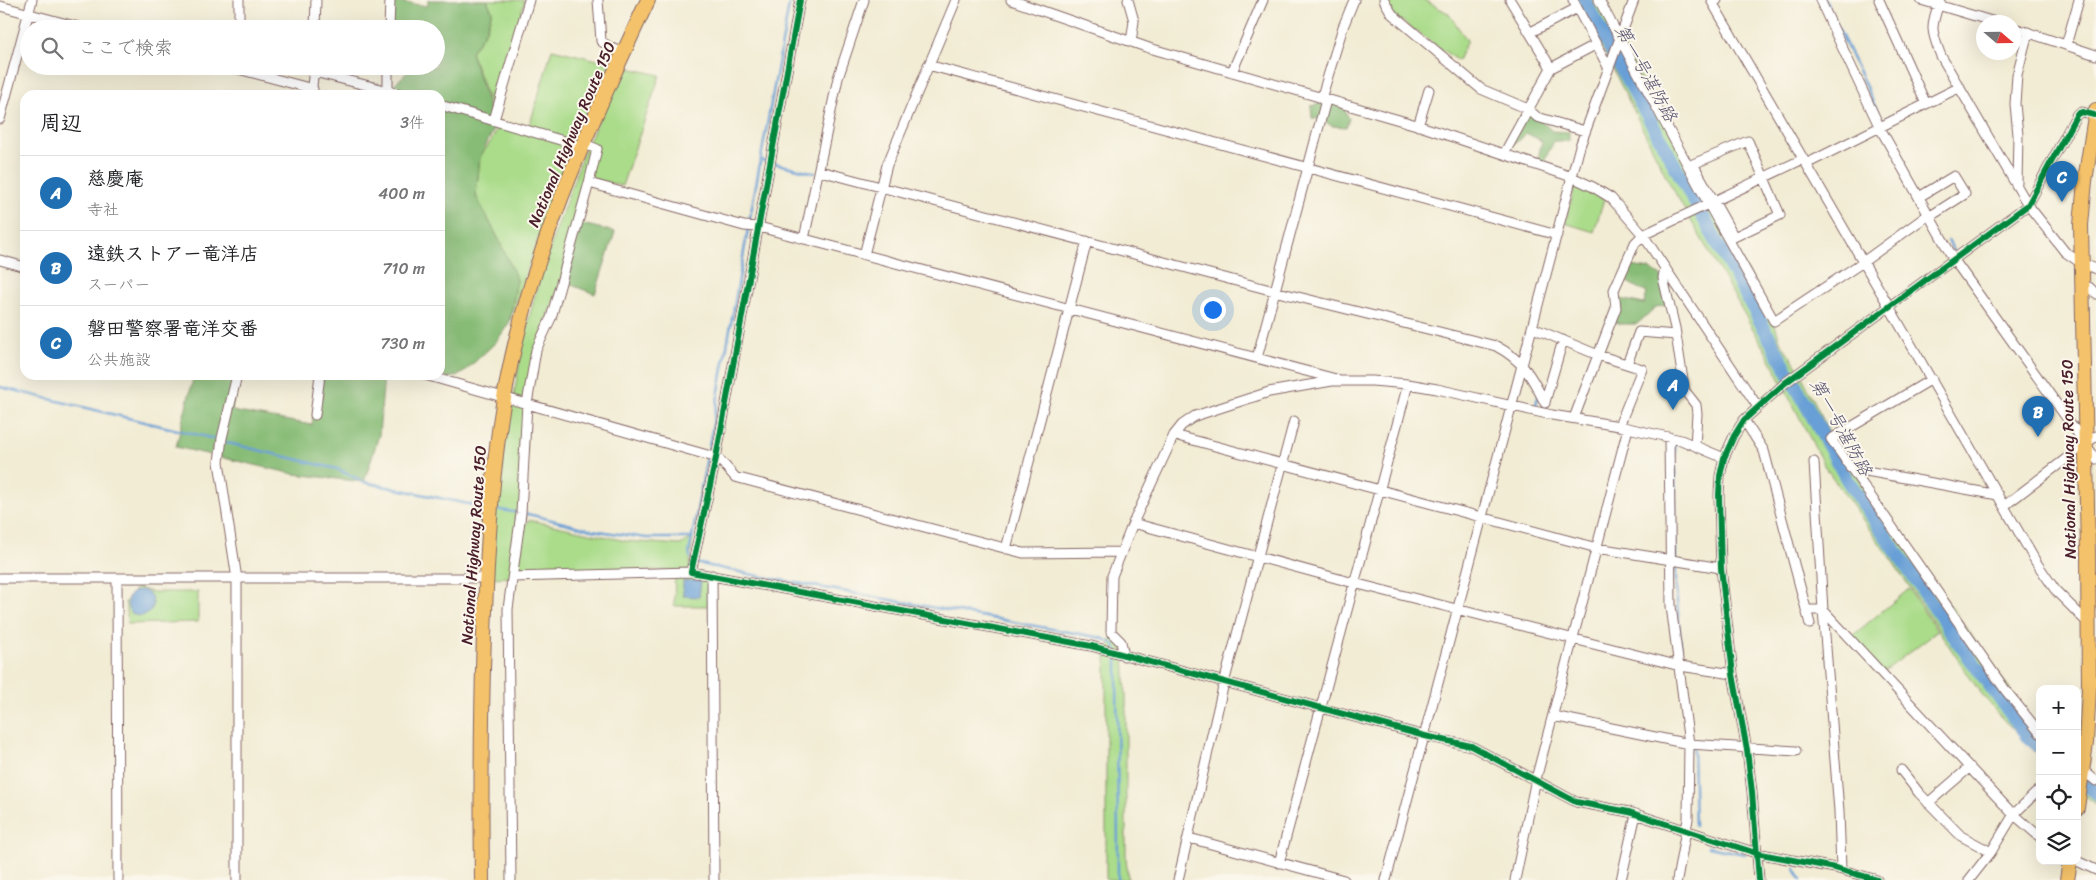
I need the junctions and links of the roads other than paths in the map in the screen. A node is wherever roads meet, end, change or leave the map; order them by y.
1 (32, 0) edge
2 (240, 0) edge
3 (316, 0) edge
4 (390, 0) edge
5 (529, 0) edge
6 (598, 0) edge
7 (648, 0) edge
8 (800, 0) edge
9 (864, 0) edge
10 (956, 0) edge
11 (1011, 0) edge
12 (1128, 0) edge
13 (1263, 0) edge
14 (1354, 0) edge
15 (1384, 0) edge
16 (1510, 0) edge
17 (1599, 0) edge
18 (1634, 0) edge
19 (1820, 0) edge
20 (1879, 0) edge
21 (1921, 0) edge
22 (2079, 0) edge
23 (1714, 1) edge
24 (1939, 3) edge
25 (1575, 4) edge
26 (0, 6) edge
27 (28, 13) junction
28 (1976, 16) edge
29 (26, 20) edge
30 (53, 20) edge
31 (239, 20) edge
32 (315, 20) edge
33 (389, 20) edge
34 (2021, 30) edge
35 (1531, 32) junction
36 (2028, 32) junction
37 (1619, 39) junction
38 (1131, 42) junction
39 (20, 43) edge
40 (1597, 44) junction
41 (2066, 45) junction
42 (623, 52) junction
43 (2096, 55) edge
44 (928, 65) junction
45 (1609, 65) junction
46 (1551, 68) junction
47 (1232, 72) junction
48 (262, 75) edge
49 (313, 75) edge
50 (333, 75) edge
51 (388, 75) edge
52 (1960, 88) junction
53 (306, 90) edge
54 (312, 90) edge
55 (382, 90) edge
56 (388, 90) edge
57 (1429, 90) dead end
58 (1323, 99) junction
59 (1926, 104) junction
60 (445, 106) edge
61 (1528, 109) junction
62 (2095, 113) edge
63 (0, 119) edge
64 (494, 120) junction
65 (1418, 126) junction
66 (1883, 126) junction
67 (1585, 131) junction
68 (582, 144) junction
69 (1504, 154) junction
70 (1805, 161) junction
71 (1306, 169) junction
72 (820, 171) junction
73 (1572, 177) junction
74 (1764, 177) junction
75 (589, 183) junction
76 (2017, 186) junction
77 (2090, 186) edge
78 (880, 188) junction
79 (1920, 197) junction
80 (1709, 202) junction
81 (2028, 204) junction
82 (1930, 216) junction
83 (759, 227) junction
84 (1557, 235) junction
85 (1643, 235) junction
86 (804, 239) junction
87 (1087, 241) junction
88 (864, 255) junction
89 (0, 260) edge
90 (1954, 260) junction
91 (1863, 262) junction
92 (2081, 263) junction
93 (20, 266) edge
94 (1665, 268) junction
95 (2096, 269) edge
96 (2081, 285) junction
97 (1274, 291) junction
98 (2096, 294) edge
99 (1890, 308) junction
100 (1069, 309) junction
101 (1533, 328) junction
102 (1676, 335) junction
103 (1563, 340) junction
104 (1598, 355) junction
105 (1257, 358) junction
106 (1627, 364) junction
107 (1523, 366) junction
108 (1932, 379) junction
109 (236, 380) edge
110 (319, 380) edge
111 (442, 380) edge
112 (1343, 381) junction
113 (1408, 384) junction
114 (504, 398) junction
115 (1545, 403) junction
116 (527, 404) junction
117 (1512, 406) junction
118 (1758, 407) junction
119 (1542, 412) junction
120 (315, 415) dead end
121 (1574, 418) junction
122 (1744, 420) junction
123 (1294, 421) dead end
124 (1624, 427) junction
125 (1174, 434) junction
126 (2096, 436) edge
127 (1669, 439) junction
128 (1695, 446) junction
129 (2085, 446) junction
130 (714, 457) junction
131 (1724, 458) junction
132 (2096, 459) edge
133 (1814, 462) dead end
134 (1283, 464) junction
135 (1850, 468) junction
136 (1379, 490) junction
137 (1998, 495) junction
138 (2004, 506) junction
139 (1483, 517) junction
140 (1133, 523) junction
141 (1597, 548) junction
142 (1006, 549) junction
143 (1122, 552) junction
144 (1258, 557) junction
145 (1675, 562) junction
146 (694, 565) junction
147 (1721, 568) junction
148 (712, 575) junction
149 (513, 577) junction
150 (0, 578) edge
151 (237, 578) junction
152 (486, 578) junction
153 (117, 579) junction
154 (1354, 583) junction
155 (1458, 610) junction
156 (1806, 610) junction
157 (1823, 610) junction
158 (1810, 624) dead end
159 (2093, 625) edge
160 (1573, 639) junction
161 (1124, 656) junction
162 (1681, 666) junction
163 (1732, 674) junction
164 (1224, 682) junction
165 (1321, 708) junction
166 (1553, 716) junction
167 (2038, 730) edge
168 (1425, 736) junction
169 (2091, 740) edge
170 (1689, 744) junction
171 (1747, 750) junction
172 (1796, 751) dead end
173 (2081, 765) edge
174 (1970, 767) junction
175 (2081, 769) edge
176 (1902, 770) dead end
177 (1536, 780) junction
178 (2096, 781) edge
179 (2036, 793) edge
180 (1928, 803) junction
181 (1636, 814) junction
182 (2014, 814) junction
183 (1686, 831) junction
184 (2036, 833) edge
185 (1189, 838) junction
186 (1991, 852) junction
187 (1756, 853) junction
188 (1278, 863) junction
189 (2081, 863) edge
190 (2069, 865) edge
191 (1840, 870) junction
192 (2096, 870) edge
193 (118, 880) edge
194 (237, 880) edge
195 (482, 880) edge
196 (511, 880) edge
197 (714, 880) edge
198 (1178, 880) edge
199 (1344, 880) edge
200 (1386, 880) edge
201 (1515, 880) edge
202 (1621, 880) edge
203 (1677, 880) edge
204 (1758, 880) edge
205 (1877, 880) edge
206 (1969, 880) edge
207 (2067, 880) edge

1 - 27 street
2 - 31 street
3 - 32 street
4 - 33 street
5 - 64 street
6 - 42 street
7 - 42 highway, National Highway Route 150
8 - 83 street
9 - 72 street
10 - 44 street
11 - 38 street
12 - 38 street
13 - 47 street
14 - 58 street
15 - 61 street
16 - 35 street
17 - 37 street
18 - 37 street
19 - 66 street
20 - 59 street
21 - 24 street
22 - 41 street
23 - 70 street
24 - 28 street
24 - 52 street
25 - 35 street
25 - 40 street
26 - 27 street
27 - 29 street
27 - 30 street
34 - 36 street
35 - 46 street
36 - 41 street
36 - 76 street
37 - 45 street
37 - 80 street
38 - 47 street
39 - 63 street
40 - 45 street
40 - 46 street
41 - 43 street
42 - 68 highway, National Highway Route 150
44 - 71 street
44 - 78 street
45 - 67 street
46 - 61 street
47 - 58 street
48 - 53 street
49 - 54 street
50 - 55 street
51 - 56 street
52 - 59 street
52 - 76 street
57 - 65 street
58 - 65 street
58 - 71 street
59 - 66 street
60 - 64 street
61 - 67 street
61 - 69 street
62 - 77 highway, National Highway Route 150
62 - 81 street
64 - 68 street
65 - 69 street
66 - 70 street
66 - 79 street
67 - 73 street
68 - 75 street
68 - 114 highway, National Highway Route 150
69 - 73 street
70 - 74 street
70 - 91 street
71 - 84 street
71 - 97 street
72 - 78 street
72 - 86 street
73 - 84 street
73 - 85 street
74 - 80 street
74 - 80 street
74 - 80 street
75 - 83 street
75 - 116 street
76 - 81 street
77 - 92 highway, National Highway Route 150
78 - 87 street
78 - 88 street
79 - 82 street
79 - 82 street
80 - 85 street
80 - 91 street
81 - 90 street
81 - 92 street
82 - 90 street
82 - 91 street
83 - 86 street
83 - 130 street
84 - 101 street
85 - 94 street
85 - 104 street
86 - 88 street
87 - 97 street
87 - 100 street
88 - 100 street
89 - 93 street
90 - 99 street
90 - 129 street
91 - 99 street
92 - 95 street
92 - 96 highway, National Highway Route 150
94 - 102 street
94 - 118 street
96 - 98 street
96 - 129 highway, National Highway Route 150
97 - 105 street
97 - 107 street
99 - 108 street
99 - 118 street
100 - 105 street
100 - 142 street
101 - 103 street
101 - 107 street
102 - 106 street
102 - 128 street
103 - 104 street
103 - 115 street
104 - 106 street
104 - 121 street
105 - 112 street
106 - 124 street
107 - 115 street
107 - 117 street
108 - 135 street
108 - 137 street
109 - 151 street
110 - 120 street
111 - 114 street
112 - 113 street
112 - 125 street
113 - 117 street
113 - 136 street
114 - 116 street
114 - 152 highway, National Highway Route 150
115 - 119 street
116 - 130 street
116 - 149 street
117 - 119 street
117 - 139 street
118 - 122 street
119 - 121 street
121 - 124 street
122 - 131 street
122 - 156 street
123 - 134 street
124 - 127 street
124 - 141 street
125 - 134 street
125 - 140 street
126 - 129 street
127 - 128 street
127 - 145 street
128 - 131 street
129 - 132 street
129 - 138 street
129 - 159 highway, National Highway Route 150
130 - 142 street
130 - 146 street
131 - 147 street
133 - 157 street
134 - 136 street
134 - 144 street
135 - 137 street
135 - 167 street
136 - 139 street
136 - 154 street
137 - 138 street
138 - 159 street
139 - 141 street
139 - 155 street
140 - 143 street
140 - 144 street
141 - 145 street
141 - 160 street
142 - 143 street
143 - 161 street
144 - 154 street
144 - 164 street
145 - 147 street
145 - 162 street
146 - 148 street
146 - 149 street
147 - 163 street
148 - 161 street
148 - 197 street
149 - 196 street
150 - 153 street
151 - 152 street
151 - 153 street
151 - 194 street
152 - 195 highway, National Highway Route 150
153 - 193 street
154 - 155 street
154 - 165 street
155 - 160 street
155 - 168 street
156 - 157 street
156 - 158 street
157 - 174 street
157 - 191 street
159 - 169 highway, National Highway Route 150
160 - 162 street
160 - 166 street
161 - 164 street
162 - 163 street
162 - 170 street
163 - 171 street
164 - 165 street
164 - 185 street
165 - 168 street
165 - 188 street
166 - 170 street
166 - 177 street
168 - 177 street
168 - 200 street
169 - 173 highway, National Highway Route 150
170 - 171 street
170 - 183 street
171 - 172 street
171 - 187 street
174 - 180 street
174 - 182 street
175 - 178 street
176 - 180 street
177 - 181 street
177 - 201 street
179 - 182 street
180 - 186 street
181 - 183 street
181 - 202 street
182 - 184 street
182 - 186 street
183 - 187 street
183 - 203 street
185 - 188 street
185 - 198 street
186 - 206 street
187 - 191 street
187 - 204 street
188 - 199 street
189 - 192 street
190 - 207 highway
191 - 205 street

